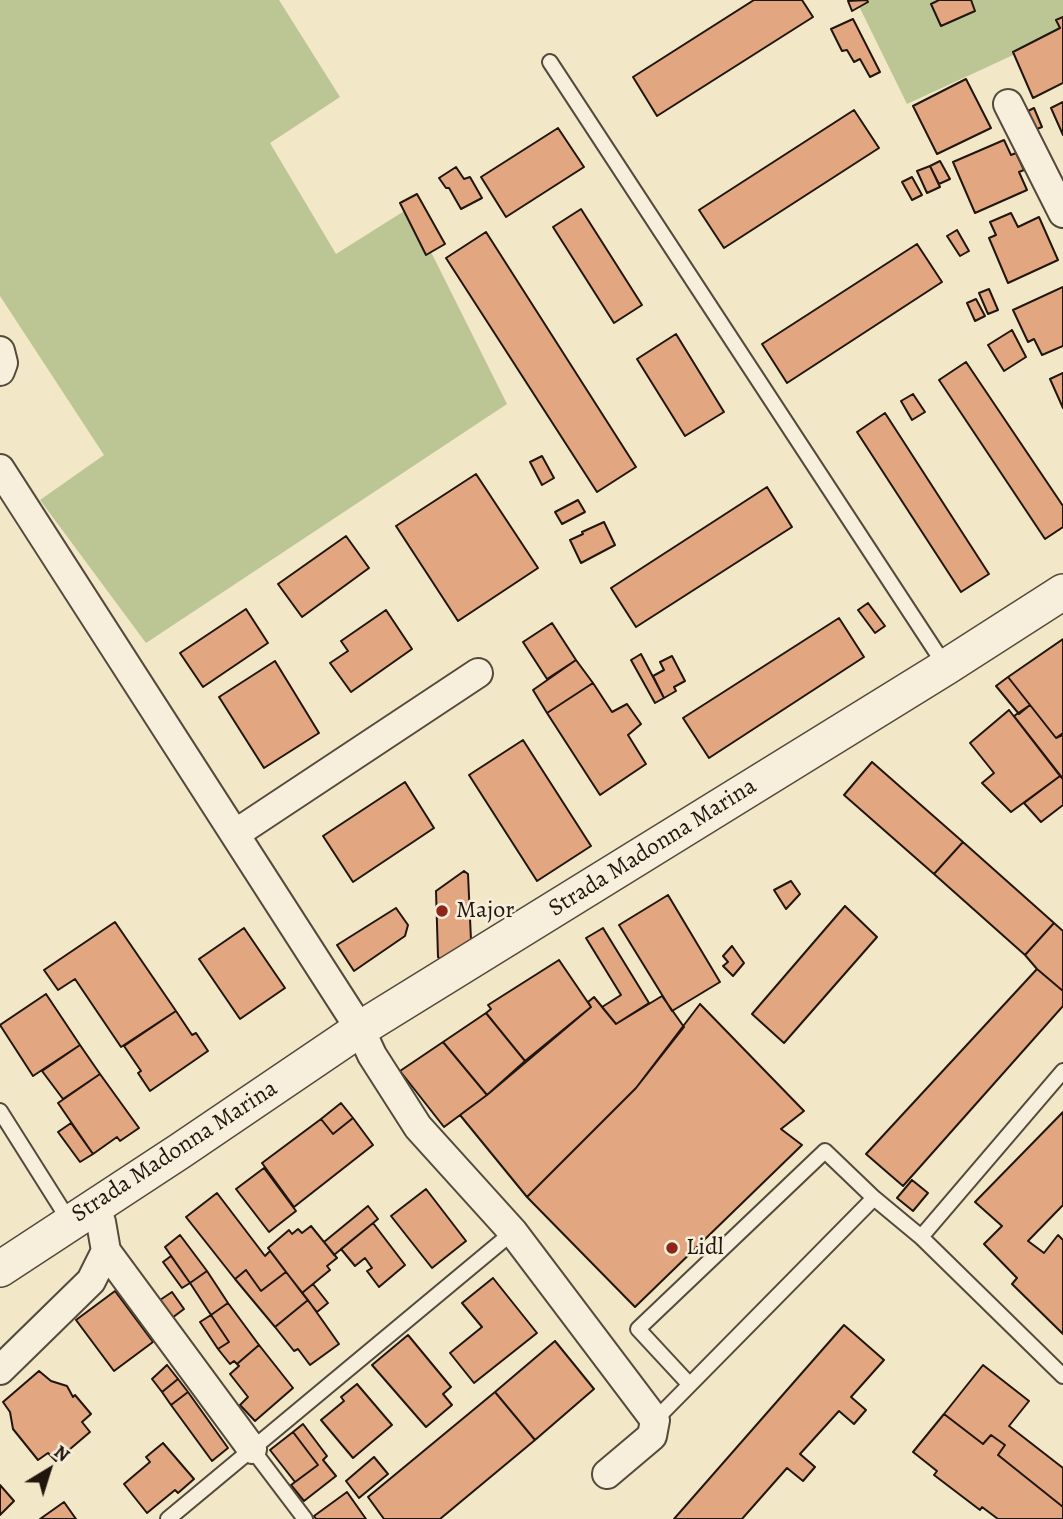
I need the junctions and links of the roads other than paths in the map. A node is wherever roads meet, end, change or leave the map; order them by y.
1 (550, 62) dead end
2 (1008, 104) dead end
3 (1063, 213) edge
4 (0, 351) edge
5 (0, 371) edge
6 (0, 470) edge
7 (1063, 592) edge
8 (946, 667) junction
9 (478, 673) dead end
10 (235, 834) junction
11 (360, 1028) junction
12 (1063, 1071) edge
13 (0, 1111) edge
14 (874, 1198) junction
15 (81, 1214) junction
16 (513, 1232) junction
17 (921, 1237) junction
18 (106, 1251) junction
19 (0, 1269) edge
20 (0, 1370) edge
21 (1063, 1376) edge
22 (689, 1384) junction
23 (655, 1420) junction
24 (252, 1449) junction
25 (607, 1474) dead end
26 (168, 1519) edge
27 (305, 1519) edge

1 - 8 lane
2 - 3 street
4 - 5 street
6 - 10 street
7 - 8 street, Strada Madonna Marina
8 - 11 street, Strada Madonna Marina
9 - 10 street
10 - 11 street
11 - 15 street, Strada Madonna Marina
11 - 16 street
12 - 17 lane
13 - 15 lane
14 - 17 lane
14 - 22 lane
14 - 22 lane
15 - 18 street
15 - 19 street, Strada Madonna Marina
16 - 23 street
16 - 24 lane
17 - 21 lane
18 - 20 street
18 - 24 street
22 - 23 lane
23 - 25 street
24 - 26 lane
24 - 27 lane

